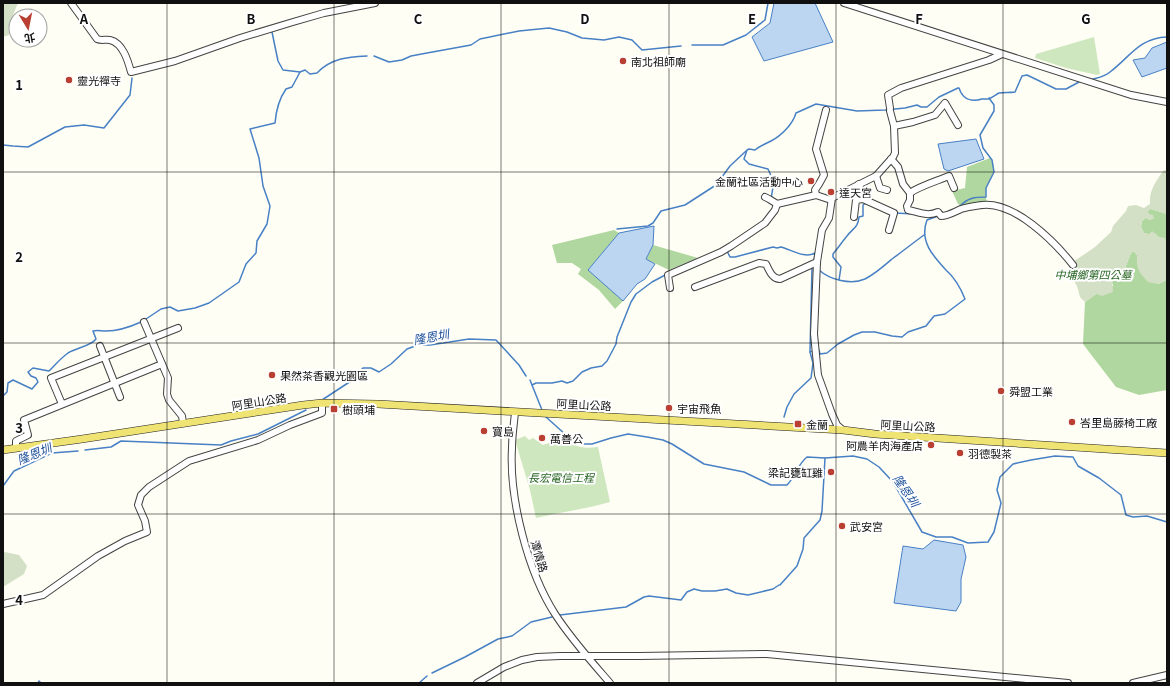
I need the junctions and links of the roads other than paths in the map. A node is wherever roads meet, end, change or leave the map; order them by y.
1 (71, 3) edge
2 (375, 3) edge
3 (844, 3) edge
4 (1002, 54) junction
5 (1167, 102) edge
6 (826, 110) dead end
7 (958, 125) dead end
8 (894, 126) junction
9 (892, 159) junction
10 (876, 176) junction
11 (859, 184) junction
12 (954, 188) dead end
13 (887, 190) dead end
14 (910, 193) junction
15 (816, 195) junction
16 (765, 197) dead end
17 (863, 198) junction
18 (831, 200) junction
19 (777, 204) junction
20 (854, 217) dead end
21 (889, 230) dead end
22 (817, 262) junction
23 (1073, 265) dead end
24 (695, 287) dead end
25 (670, 288) dead end
26 (144, 322) dead end
27 (178, 328) dead end
28 (150, 339) junction
29 (100, 346) dead end
30 (104, 357) junction
31 (162, 364) junction
32 (115, 383) junction
33 (120, 397) dead end
34 (322, 403) junction
35 (62, 404) junction
36 (515, 412) junction
37 (183, 423) junction
38 (843, 430) junction
39 (16, 448) junction
40 (3, 450) edge
41 (1167, 453) edge
42 (3, 604) edge
43 (586, 656) junction
44 (1167, 675) edge
45 (477, 683) edge
46 (610, 683) edge
47 (1068, 683) edge
48 (1133, 683) edge

1 - 2 street
3 - 4 street
4 - 5 street
4 - 8 street
6 - 15 street
7 - 8 street
8 - 9 street
9 - 10 street
9 - 14 street
10 - 11 street
10 - 13 street
11 - 17 street
11 - 18 street
12 - 14 street
14 - 23 street
15 - 18 street
15 - 19 street
16 - 19 street
17 - 20 street
17 - 21 street
18 - 22 street
19 - 25 street
22 - 24 street
22 - 38 street
26 - 28 street
27 - 28 street
28 - 30 street
28 - 31 street
29 - 30 street
30 - 32 street
30 - 35 street
31 - 32 street
31 - 37 street
32 - 33 street
32 - 35 street
34 - 36 main road, 阿里山公路
34 - 37 main road, 阿里山公路
34 - 42 street
35 - 39 street
36 - 38 main road, 阿里山公路
36 - 43 street, 潭情路
37 - 39 main road, 阿里山公路
38 - 41 main road, 阿里山公路
39 - 40 main road, 阿里山公路
43 - 45 street
43 - 46 street, 潭情路
43 - 47 street
44 - 48 street

